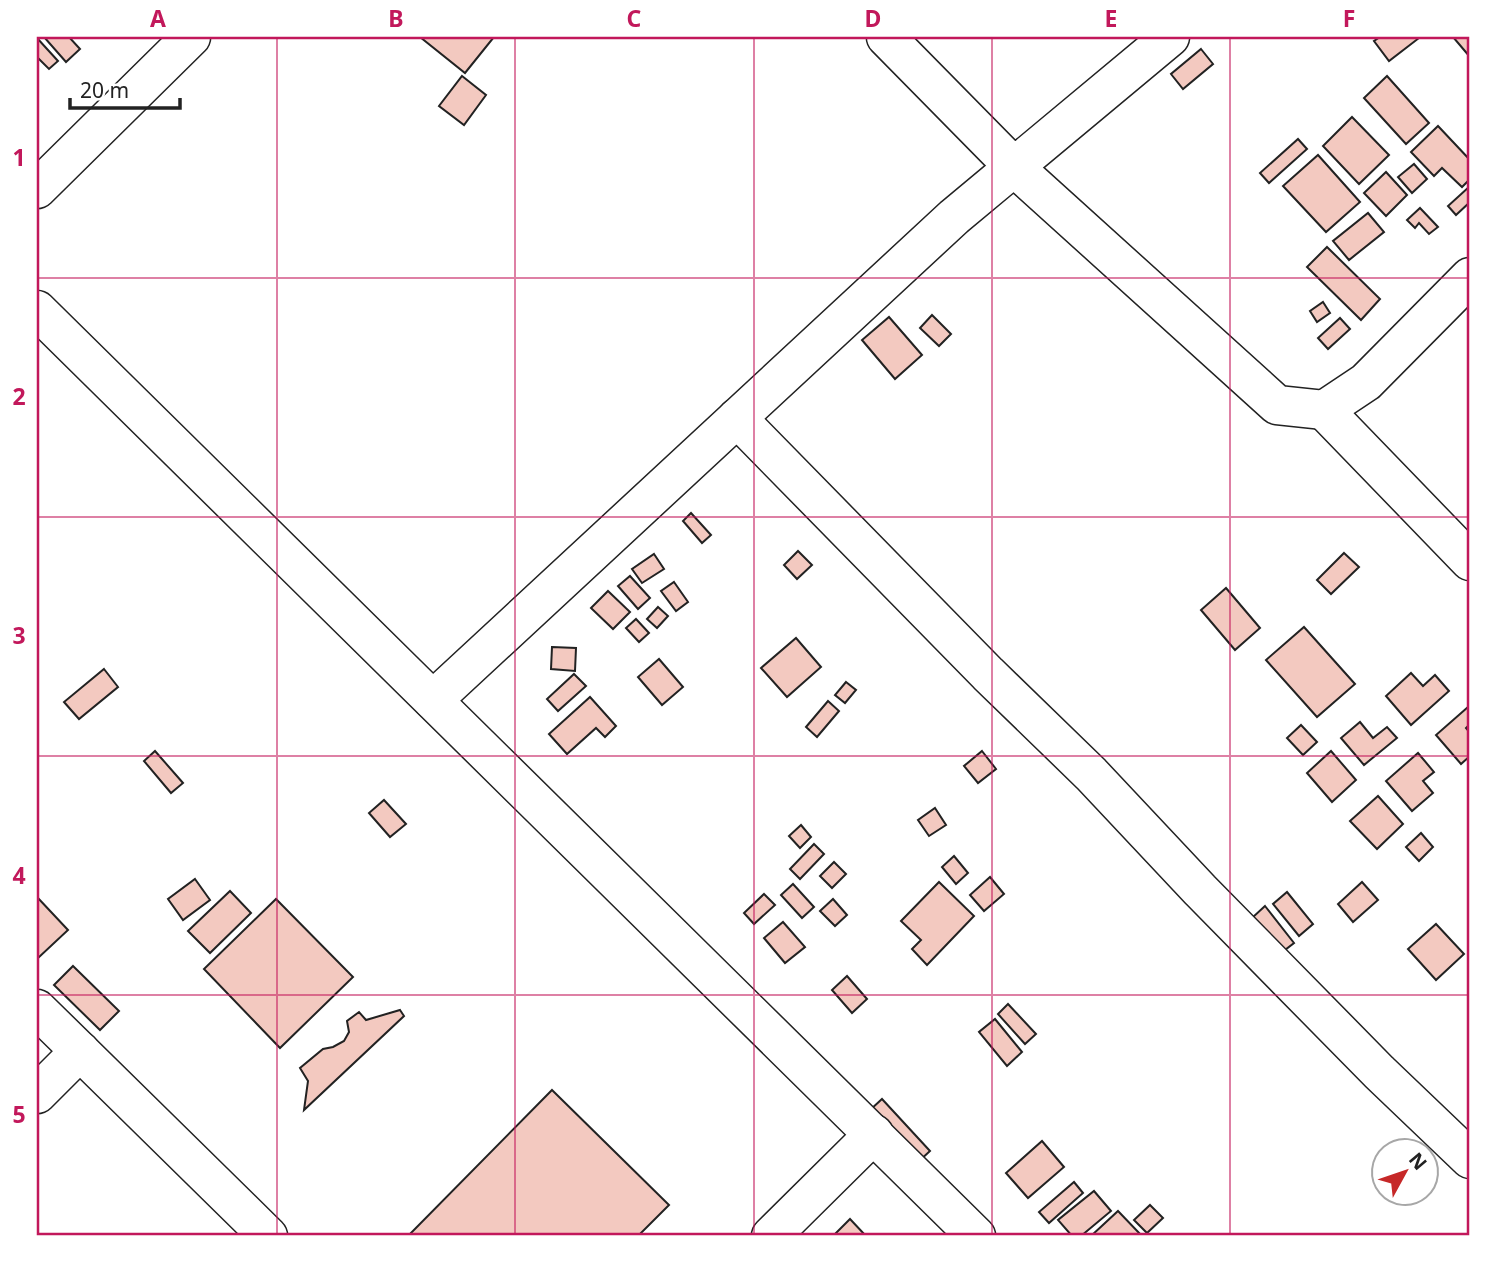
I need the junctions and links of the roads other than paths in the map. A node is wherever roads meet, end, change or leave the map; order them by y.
1 (191, 37) edge
2 (886, 37) edge
3 (1159, 41) edge
4 (1014, 167) junction
5 (37, 189) edge
6 (1470, 277) edge
7 (37, 310) edge
8 (1324, 410) junction
9 (737, 418) junction
10 (1470, 561) edge
11 (433, 700) junction
12 (37, 1009) edge
13 (80, 1051) junction
14 (37, 1094) edge
15 (874, 1134) junction
16 (1470, 1159) edge
17 (268, 1236) edge
18 (771, 1236) edge
19 (976, 1236) edge

1 - 5 main road
2 - 4 main road
3 - 4 main road
4 - 8 main road
4 - 9 main road
6 - 8 main road
7 - 11 main road
8 - 10 main road
9 - 11 main road
9 - 16 main road
11 - 15 main road
12 - 13 main road
13 - 14 main road
13 - 17 main road
15 - 18 main road
15 - 19 main road

